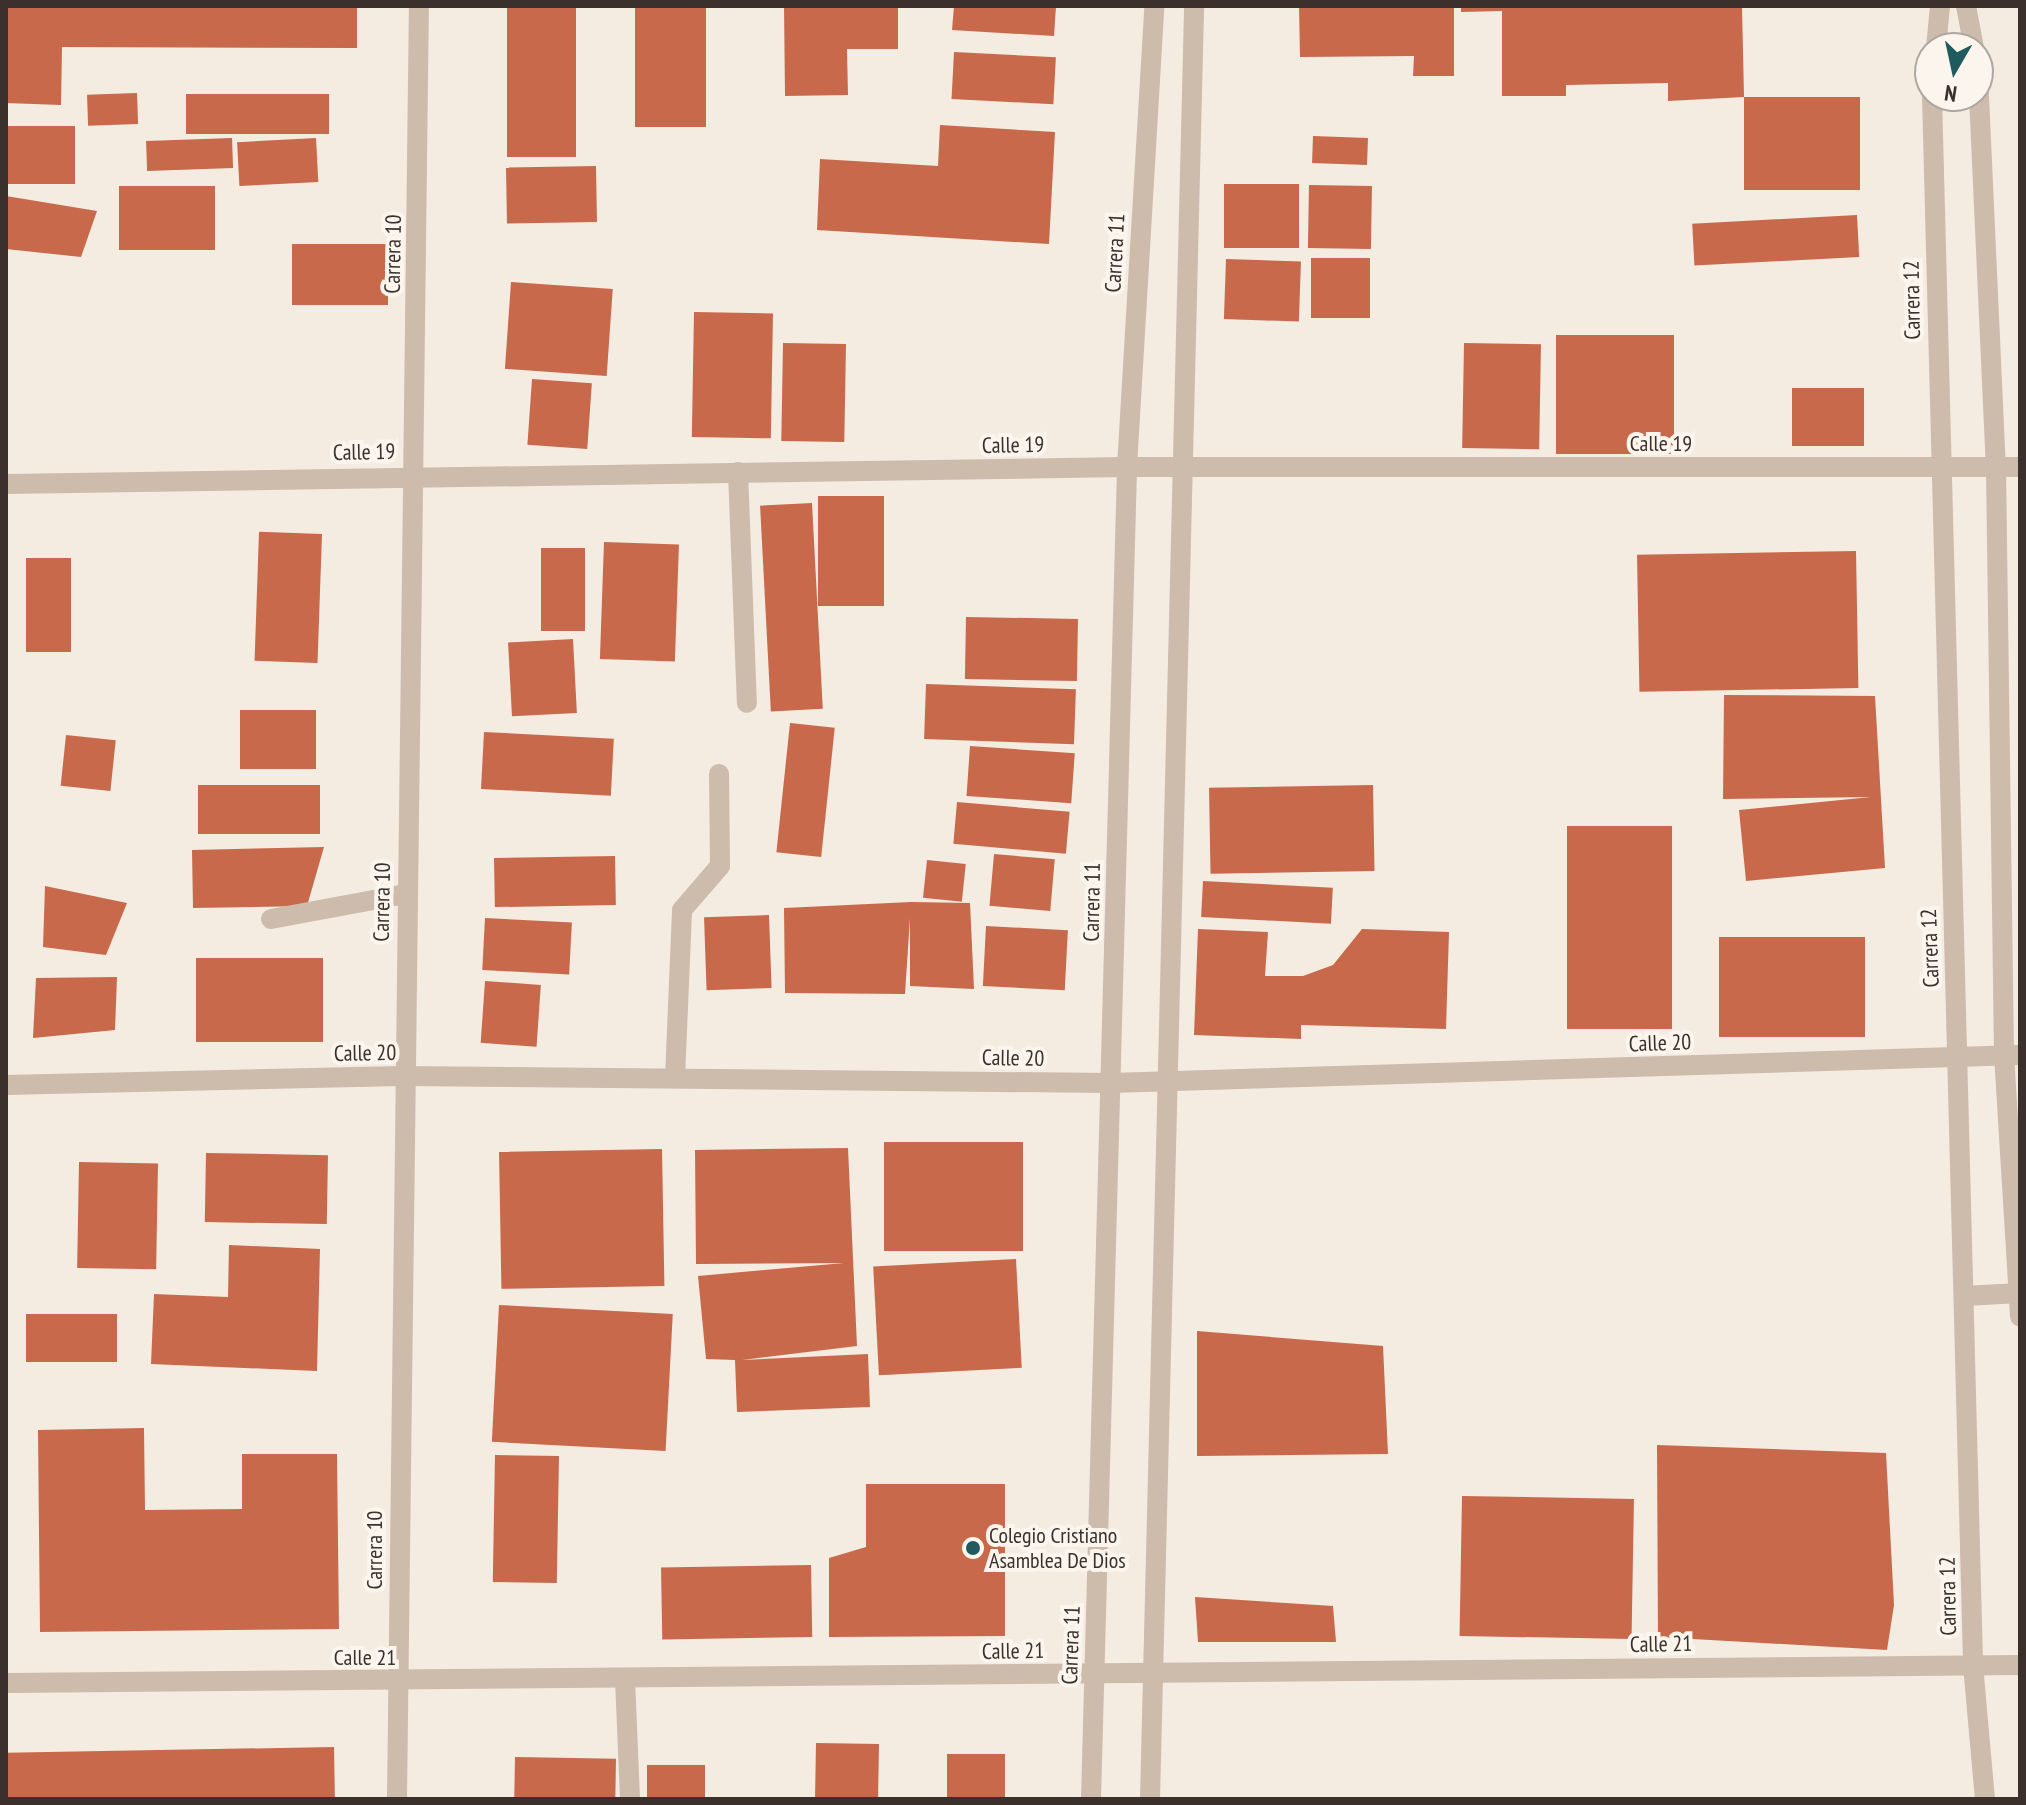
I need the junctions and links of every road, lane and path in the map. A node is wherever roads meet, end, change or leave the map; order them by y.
1 (419, 6) edge
2 (1154, 6) edge
3 (1194, 6) edge
4 (1940, 6) edge
5 (1966, 6) edge
6 (1938, 32) edge
7 (1971, 32) edge
8 (1932, 112) edge
9 (1980, 112) edge
10 (1127, 467) junction
11 (1183, 467) junction
12 (1996, 467) junction
13 (2020, 467) edge
14 (1939, 468) junction
15 (738, 472) junction
16 (415, 475) junction
17 (6, 484) edge
18 (747, 703) dead end
19 (719, 774) dead end
20 (406, 894) junction
21 (271, 919) dead end
22 (2012, 1054) edge
23 (1958, 1059) junction
24 (402, 1076) junction
25 (675, 1078) junction
26 (1167, 1081) junction
27 (1111, 1083) junction
28 (6, 1085) edge
29 (2019, 1293) edge
30 (1964, 1296) junction
31 (2020, 1317) edge
32 (1973, 1665) junction
33 (2020, 1665) edge
34 (1153, 1674) junction
35 (1094, 1675) junction
36 (625, 1679) junction
37 (397, 1682) junction
38 (6, 1683) edge
39 (397, 1799) edge
40 (630, 1799) edge
41 (1091, 1799) edge
42 (1150, 1799) edge
43 (1985, 1799) edge

1 - 16 street, Carrera 10
2 - 10 street, Carrera 11
3 - 11 street
4 - 6 street
5 - 7 street
8 - 14 street, Carrera 12
9 - 12 street
10 - 11 street, Calle 19
10 - 15 street, Calle 19
10 - 27 street, Carrera 11
11 - 14 street, Calle 19
11 - 26 street
12 - 13 street, Calle 19
12 - 14 street, Calle 19
12 - 22 street
14 - 23 street, Carrera 12
15 - 16 street, Calle 19
15 - 18 street
16 - 17 street, Calle 19
16 - 20 street, Carrera 10
19 - 25 street
20 - 21 street
20 - 24 street, Carrera 10
22 - 23 street, Calle 20
22 - 29 street
23 - 26 street, Calle 20
23 - 30 street, Carrera 12
24 - 25 street, Calle 20
24 - 28 street, Calle 20
24 - 37 street, Carrera 10
25 - 27 street, Calle 20
26 - 27 street, Calle 20
26 - 34 street
27 - 35 street, Carrera 11
29 - 30 street
29 - 31 street
30 - 32 street, Carrera 12
32 - 33 street, Calle 21
32 - 34 street, Calle 21
32 - 43 street, Carrera 12
34 - 35 street, Calle 21
34 - 42 street
35 - 36 street, Calle 21
35 - 41 street, Carrera 11
36 - 37 street, Calle 21
36 - 40 street
37 - 38 street, Calle 21
37 - 39 street, Carrera 10

